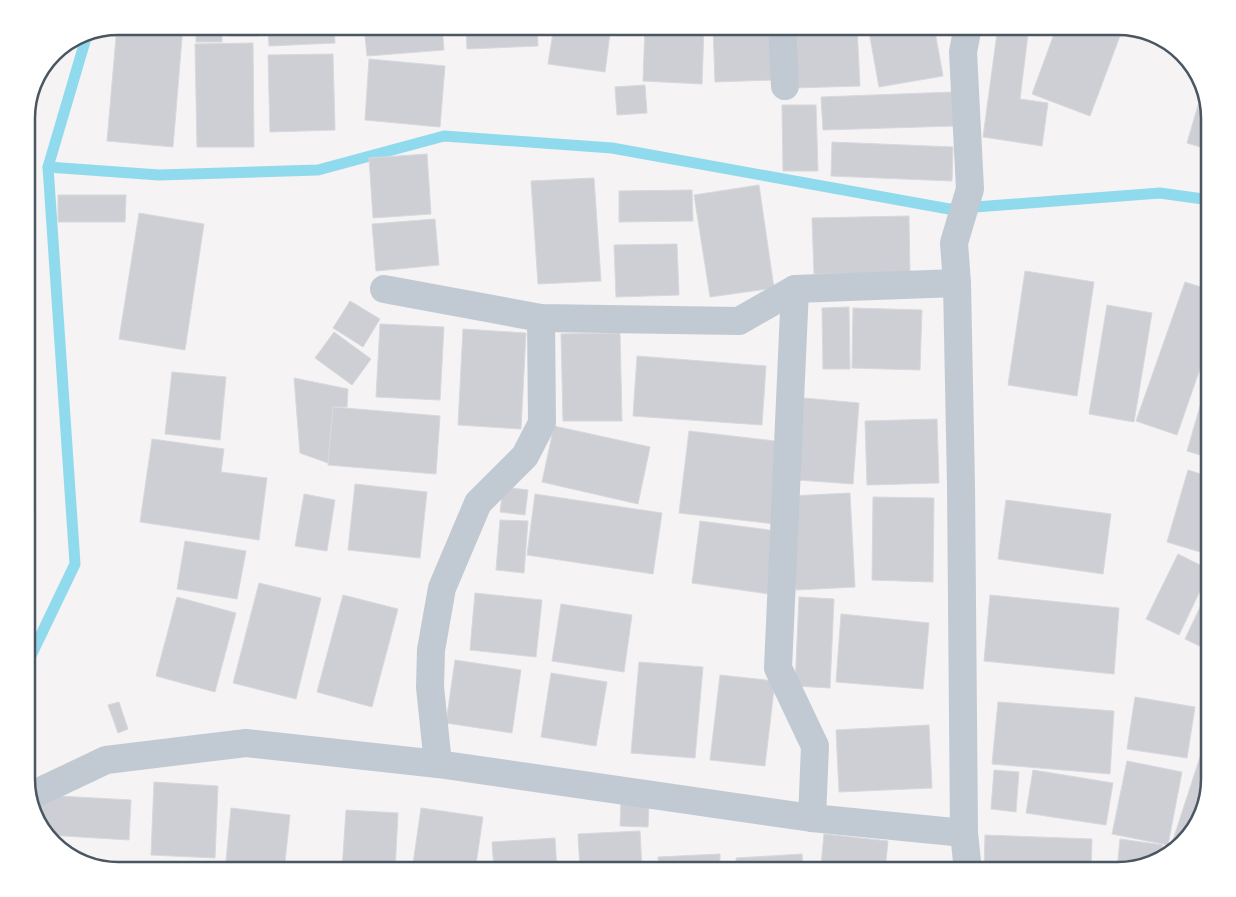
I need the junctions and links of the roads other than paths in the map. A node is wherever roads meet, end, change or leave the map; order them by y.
1 (782, 35) edge
2 (966, 35) edge
3 (784, 86) dead end
4 (958, 282) junction
5 (384, 289) dead end
6 (795, 289) junction
7 (541, 318) junction
8 (438, 764) junction
9 (37, 793) edge
10 (812, 818) junction
11 (964, 833) junction
12 (967, 862) edge

1 - 3 street
2 - 4 street
4 - 6 street
4 - 11 street
5 - 7 street
6 - 7 street
6 - 10 street
7 - 8 street
8 - 9 street
8 - 10 street
10 - 11 street
11 - 12 street

